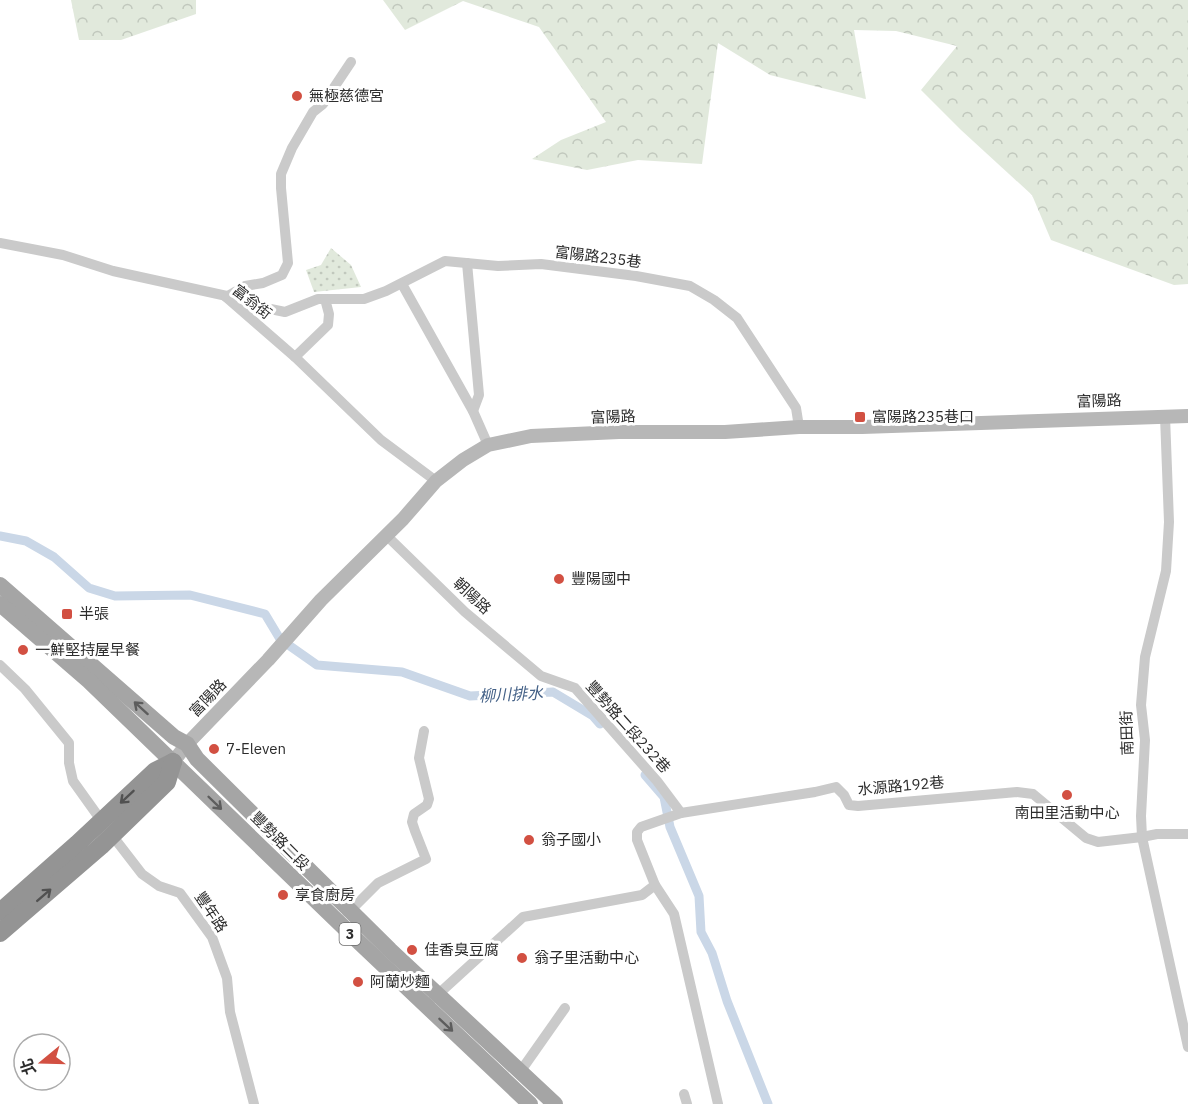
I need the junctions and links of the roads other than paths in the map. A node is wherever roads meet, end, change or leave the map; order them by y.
1 (351, 62) dead end
2 (0, 243) edge
3 (467, 263) junction
4 (402, 284) junction
5 (226, 297) junction
6 (325, 299) junction
7 (295, 357) junction
8 (473, 411) junction
9 (1165, 416) junction
10 (1188, 416) edge
11 (799, 427) junction
12 (488, 445) junction
13 (436, 481) junction
14 (386, 535) junction
15 (0, 585) edge
16 (0, 604) edge
17 (0, 665) edge
18 (541, 676) joint
19 (424, 731) dead end
20 (187, 744) junction
21 (173, 762) junction
22 (681, 813) junction
23 (98, 816) dead end
24 (1188, 834) edge
25 (1142, 837) junction
26 (115, 838) dead end
27 (655, 885) junction
28 (351, 910) junction
29 (0, 912) edge
30 (332, 916) junction
31 (0, 933) edge
32 (431, 1001) junction
33 (565, 1008) dead end
34 (1188, 1047) edge
35 (520, 1072) junction
36 (254, 1104) edge
37 (530, 1104) edge
38 (555, 1104) edge
39 (718, 1104) edge

1 - 5 street
2 - 5 street, 富翁街
3 - 4 street, 富陽路235巷
3 - 8 street
3 - 11 street, 富陽路235巷
4 - 6 street, 富陽路235巷
4 - 8 street
5 - 6 street, 富陽路235巷
5 - 7 street, 富翁街
6 - 7 street
7 - 13 street, 富翁街
8 - 12 street
9 - 10 street, 富陽路
9 - 11 street, 富陽路
9 - 25 street, 南田街
11 - 12 street, 富陽路
12 - 13 street, 富陽路
13 - 14 street, 富陽路
14 - 18 street, 朝陽路
14 - 20 street, 富陽路
20 -> 15 main road, 豐勢路二段 / 3
16 - 21 main road, 豐勢路二段 / 3
17 - 23 street
18 - 22 street, 豐勢路二段232巷
19 - 28 street
20 - 21 street, 富陽路
20 - 28 main road, 豐勢路二段 / 3
21 -> 29 highway
21 -> 30 main road, 豐勢路二段 / 3
31 -> 21 highway
22 - 25 street, 水源路192巷
22 - 27 street, 水源路192巷
24 - 25 street, 水源路192巷
25 - 34 street, 南田街
26 - 36 street, 豐年路
27 - 32 street
27 - 39 street
28 - 30 street
28 - 32 main road, 豐勢路二段 / 3
30 - 32 main road, 豐勢路二段 / 3
32 - 35 main road, 豐勢路二段 / 3
32 -> 37 main road, 豐勢路二段 / 3
33 - 35 street
35 - 38 main road, 豐勢路二段 / 3

